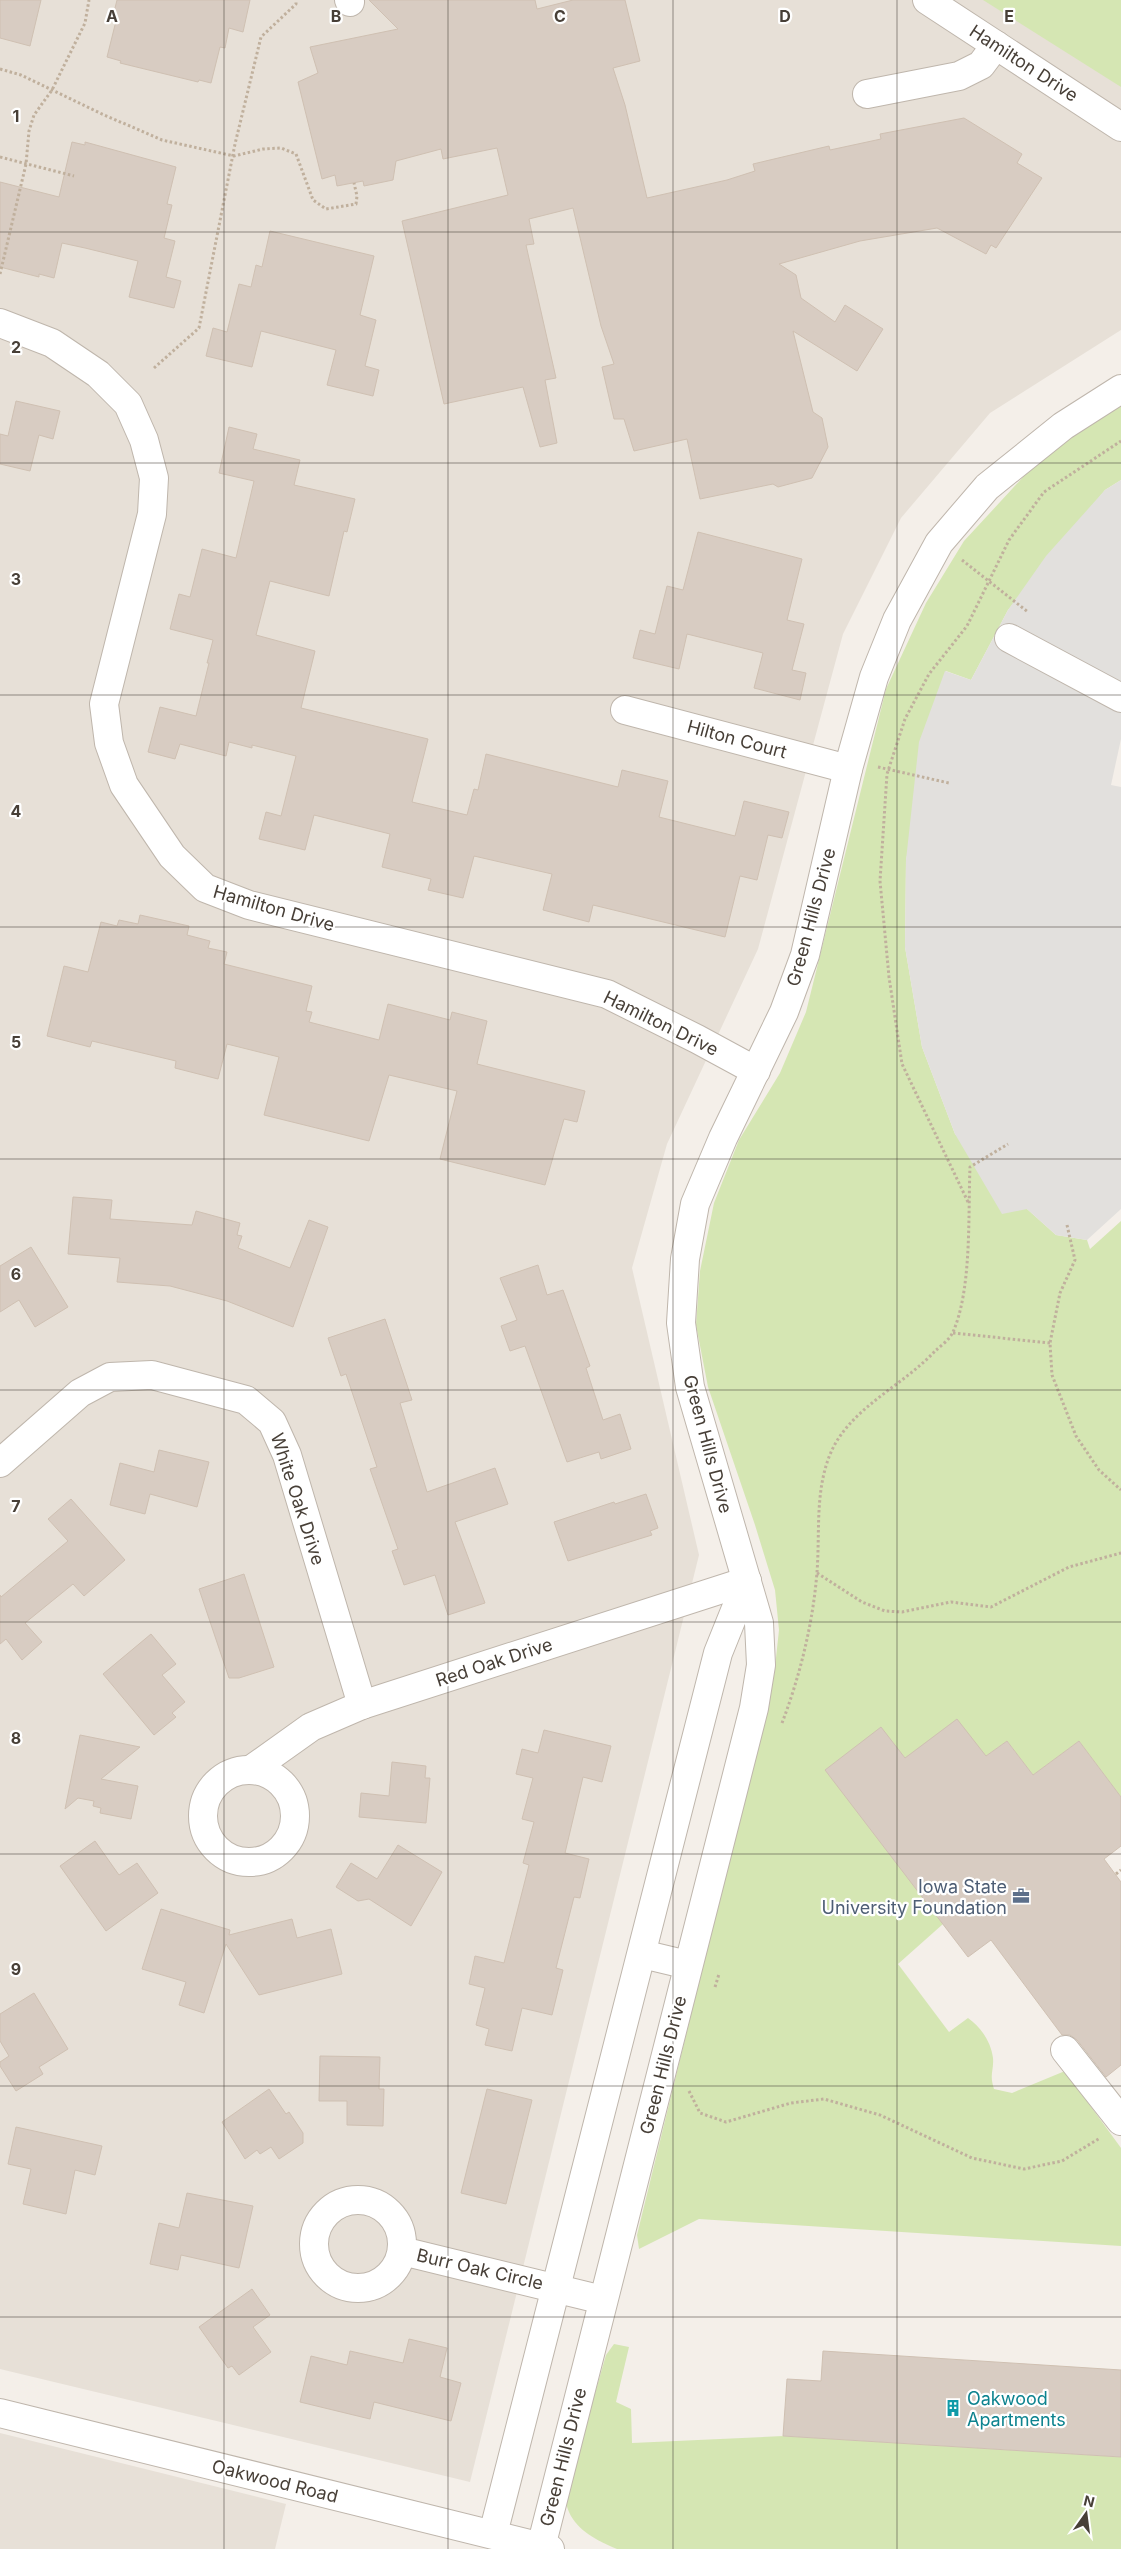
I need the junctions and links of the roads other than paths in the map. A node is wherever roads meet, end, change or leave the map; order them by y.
1 (927, 0) edge
2 (996, 45) junction
3 (867, 94) dead end
4 (1121, 127) edge
5 (0, 323) edge
6 (1121, 389) edge
7 (1009, 638) dead end
8 (1121, 698) edge
9 (625, 710) dead end
10 (850, 765) junction
11 (756, 1071) junction
12 (0, 1463) edge
13 (747, 1581) junction
14 (362, 1705) junction
15 (252, 1769) dead end
16 (642, 1954) junction
17 (688, 1966) junction
18 (1064, 2050) dead end
19 (1112, 2129) edge
20 (402, 2251) dead end
21 (557, 2288) junction
22 (603, 2300) junction
23 (0, 2413) edge
24 (493, 2534) junction
25 (531, 2546) edge

1 - 2 street, Hamilton Drive
2 - 3 street
2 - 4 street, Hamilton Drive
5 - 11 street, Hamilton Drive
6 - 10 street, Green Hills Drive
7 - 8 street
9 - 10 street, Hilton Court
10 - 11 street, Green Hills Drive
11 - 13 street, Green Hills Drive
12 - 14 street, White Oak Drive
13 - 14 street, Red Oak Drive
13 - 16 street
13 - 17 street, Green Hills Drive
14 - 15 street, Red Oak Drive
16 - 17 street
16 - 21 street
17 - 22 street, Green Hills Drive
18 - 19 street
20 - 21 street, Burr Oak Circle
21 - 22 street, Burr Oak Circle
21 - 24 street
22 - 25 street, Green Hills Drive
23 - 24 street, Oakwood Road
24 - 25 street, Oakwood Road

